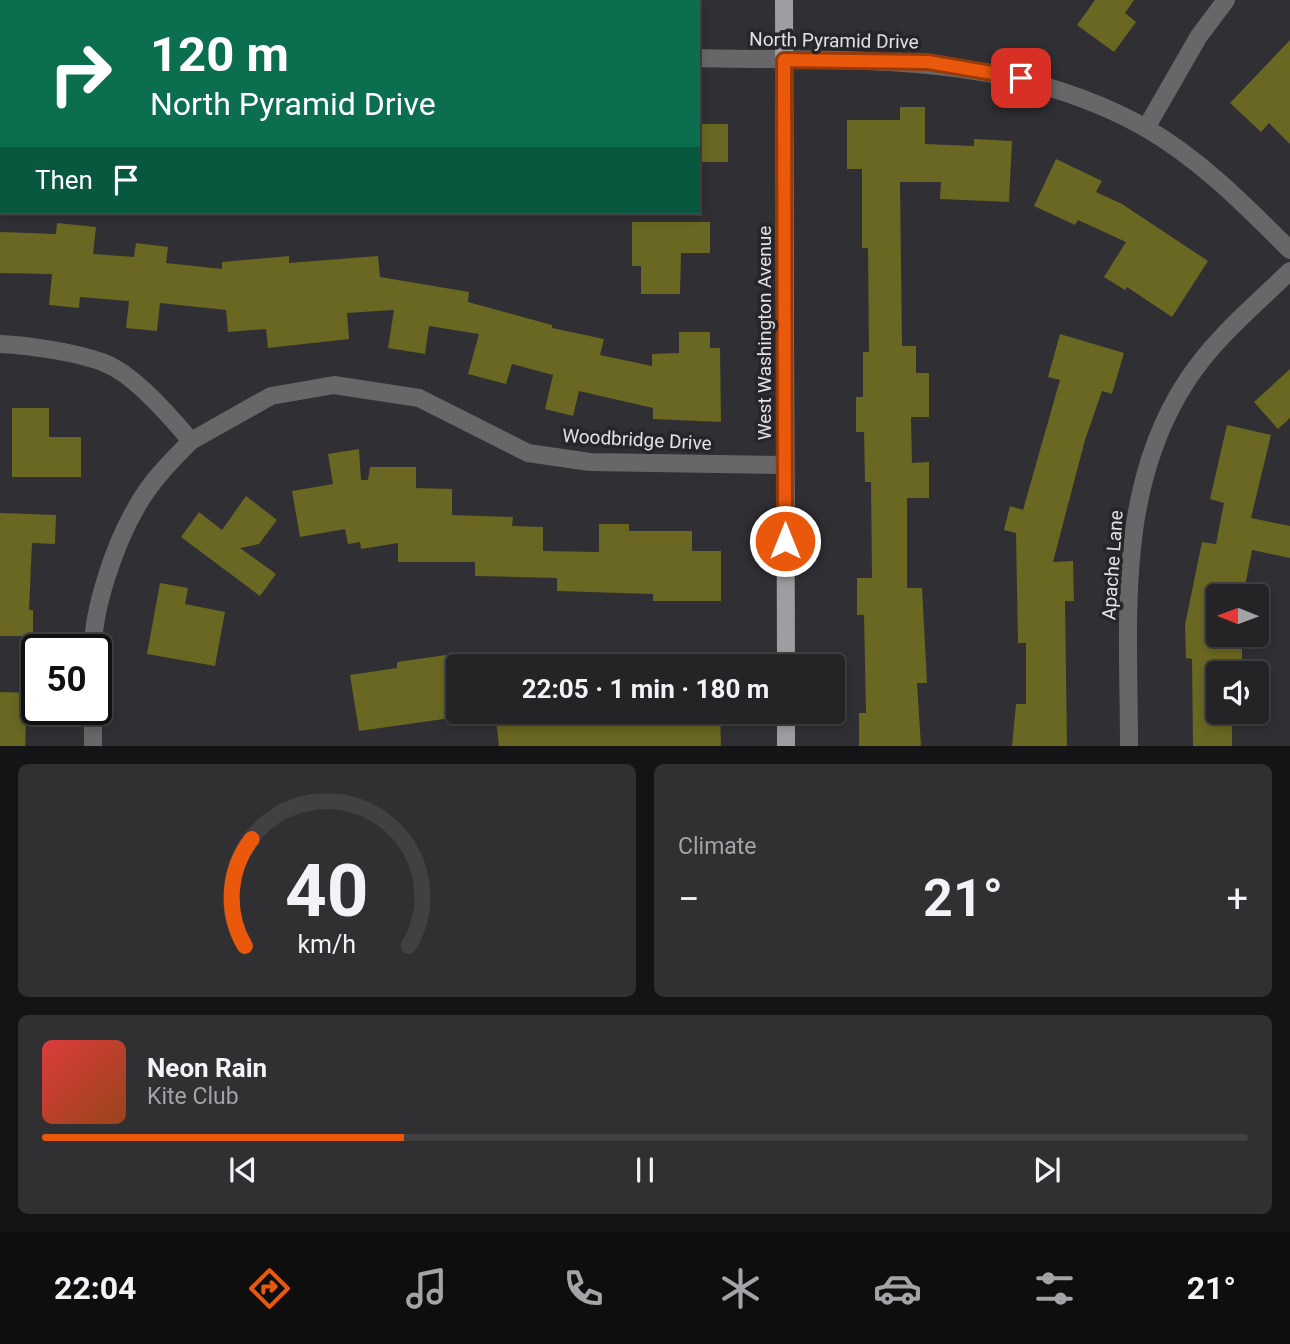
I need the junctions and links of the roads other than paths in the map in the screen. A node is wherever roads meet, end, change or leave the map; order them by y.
1 (784, 0) edge
2 (1226, 0) edge
3 (700, 58) edge
4 (784, 60) junction
5 (1146, 128) junction
6 (1290, 250) edge
7 (1290, 271) edge
8 (0, 344) edge
9 (191, 440) junction
10 (785, 465) junction
11 (96, 634) edge
12 (786, 654) edge
13 (786, 724) edge
14 (93, 725) edge
15 (93, 746) edge
16 (786, 746) edge
17 (1129, 746) edge

1 - 4 main road, West Washington Avenue
2 - 5 street
3 - 4 street, North Pyramid Drive
4 - 5 street, North Pyramid Drive
4 - 10 main road, West Washington Avenue
5 - 6 street, North Pyramid Drive
7 - 17 street, Apache Lane
8 - 9 street
9 - 10 street, Woodbridge Drive
9 - 11 street, Woodbridge Drive
10 - 12 main road, West Washington Avenue
13 - 16 main road
14 - 15 street

